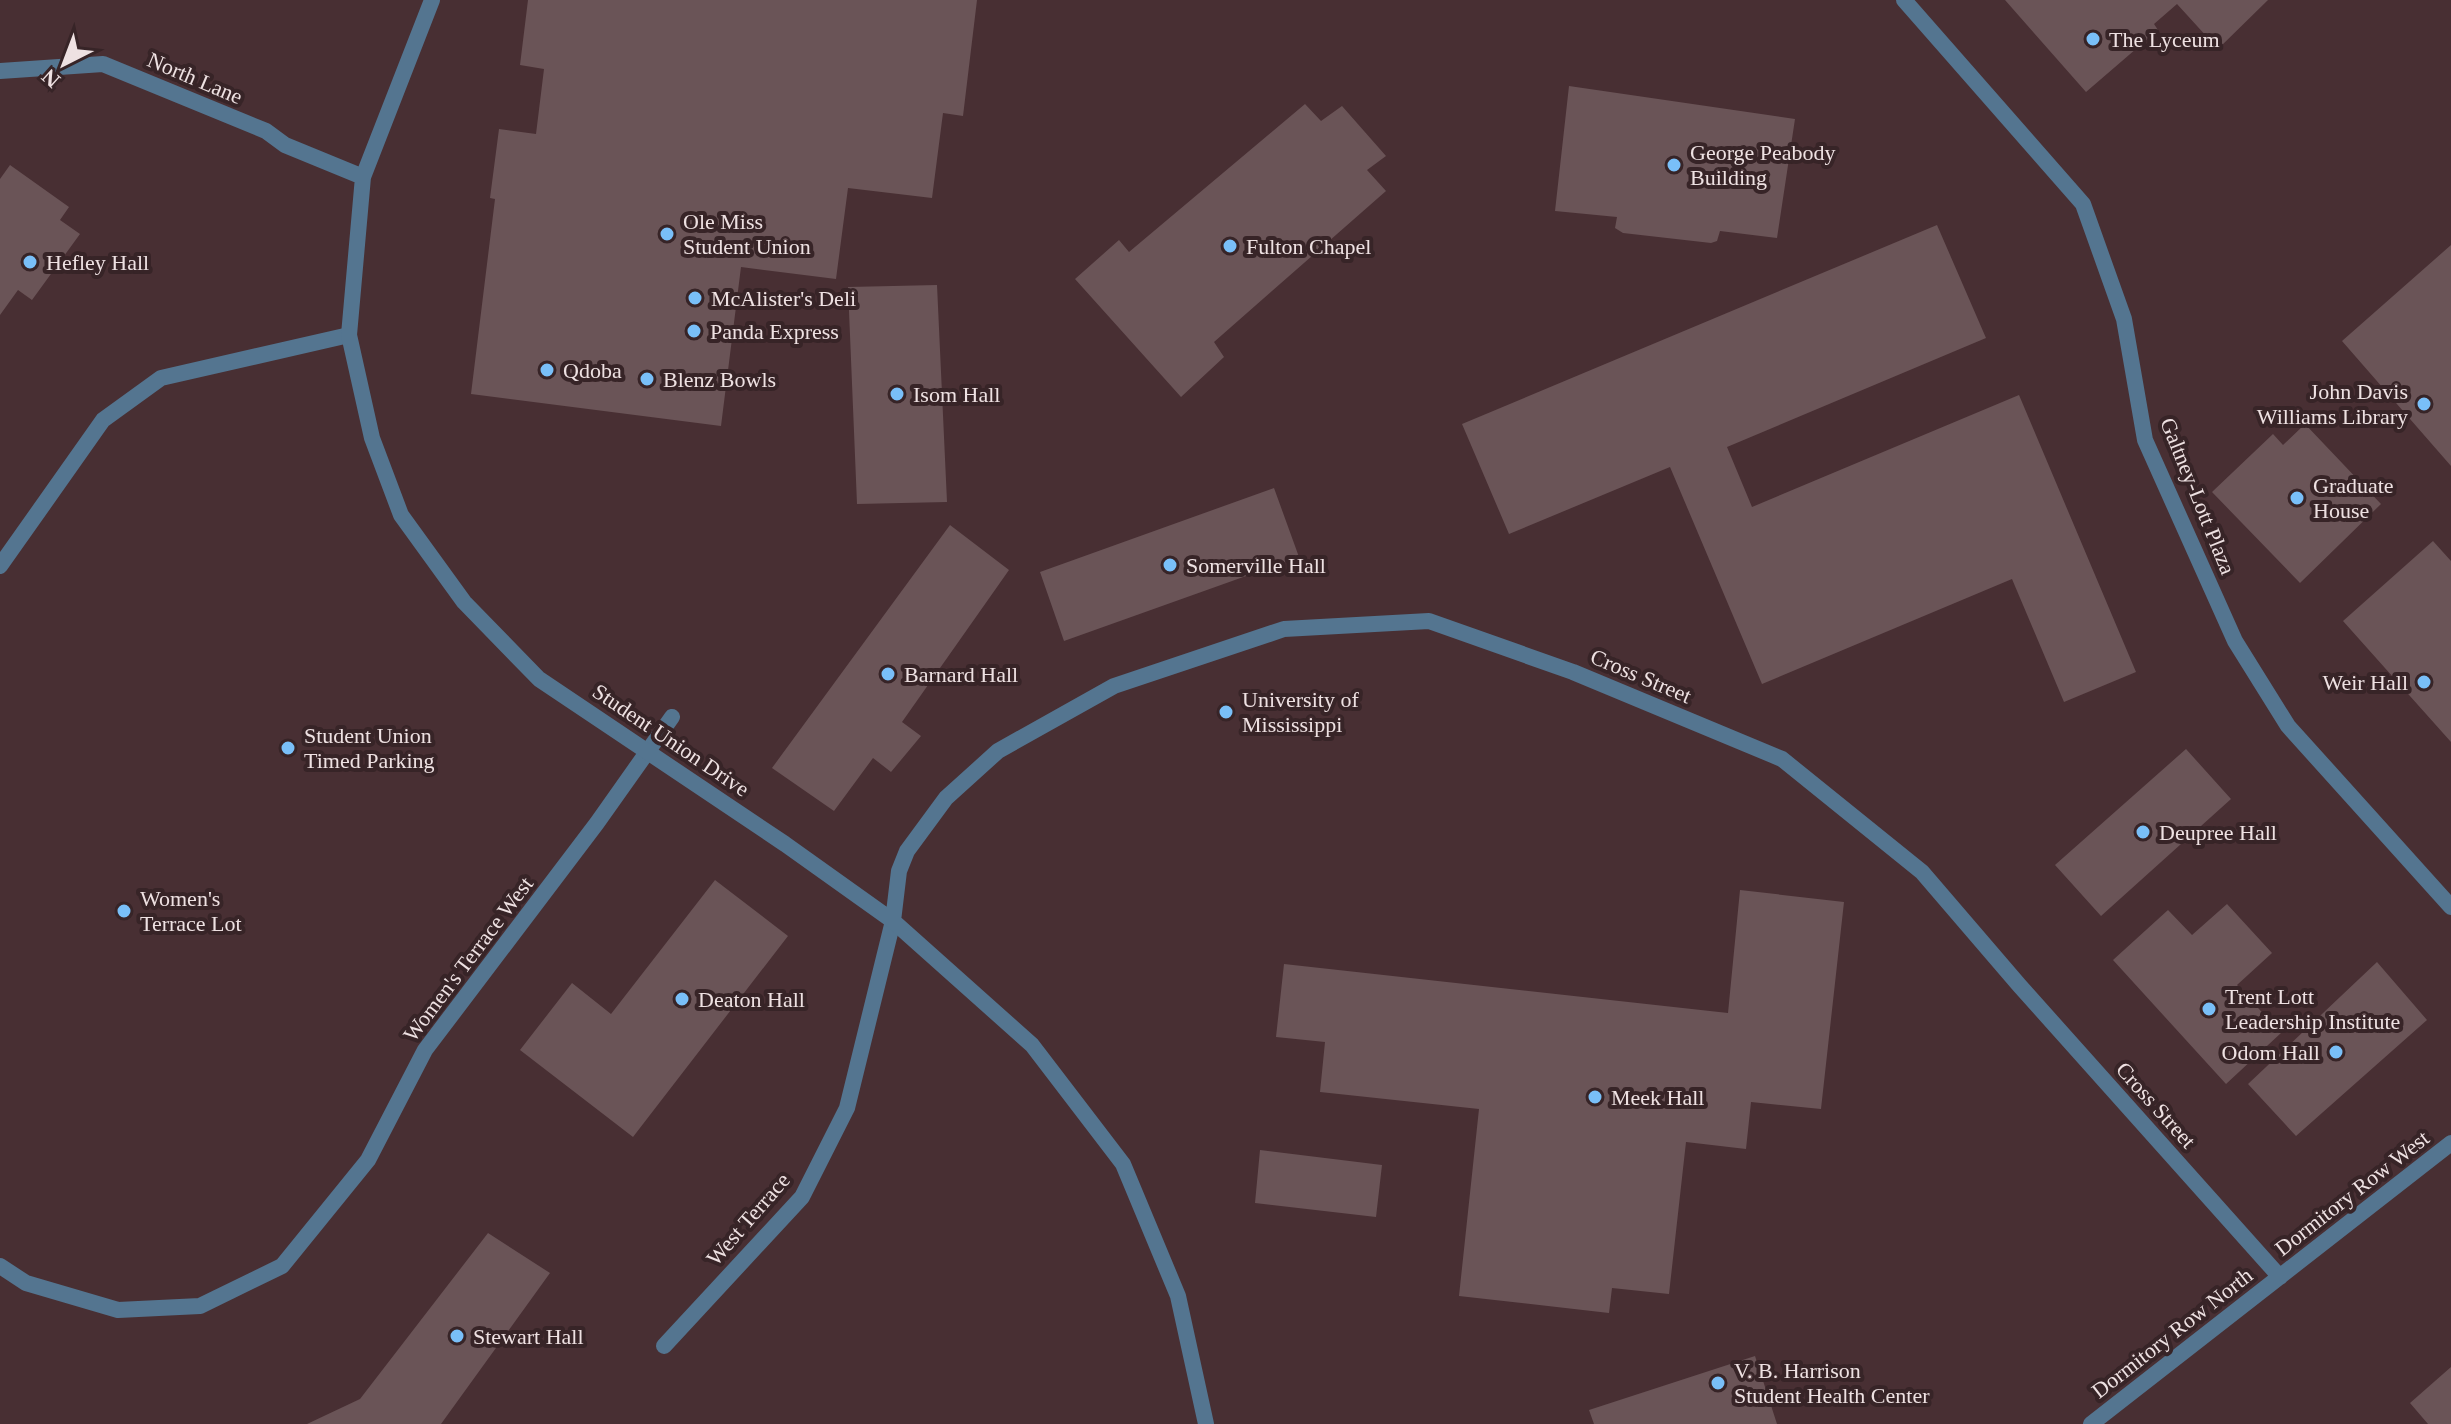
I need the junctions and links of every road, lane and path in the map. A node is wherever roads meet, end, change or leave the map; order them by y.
1 (432, 0) edge
2 (1904, 0) edge
3 (0, 71) edge
4 (363, 177) junction
5 (349, 335) junction
6 (0, 566) edge
7 (672, 717) dead end
8 (649, 752) junction
9 (2451, 907) edge
10 (893, 921) junction
11 (2451, 1143) edge
12 (0, 1266) edge
13 (2280, 1277) junction
14 (664, 1346) dead end
15 (1206, 1424) edge
16 (2091, 1424) edge

1 - 4 street, Student Union Drive
2 - 9 street, Galtney-Lott Plaza
3 - 4 street, North Lane
4 - 5 street, Student Union Drive
5 - 6 street
5 - 8 street, Student Union Drive
7 - 8 street, Women's Terrace West
8 - 10 street, Student Union Drive
8 - 12 street, Women's Terrace West
10 - 13 street, Cross Street
10 - 14 street, West Terrace
10 - 15 street, Student Union Drive
11 - 13 street, Dormitory Row West
13 - 16 street, Dormitory Row North

